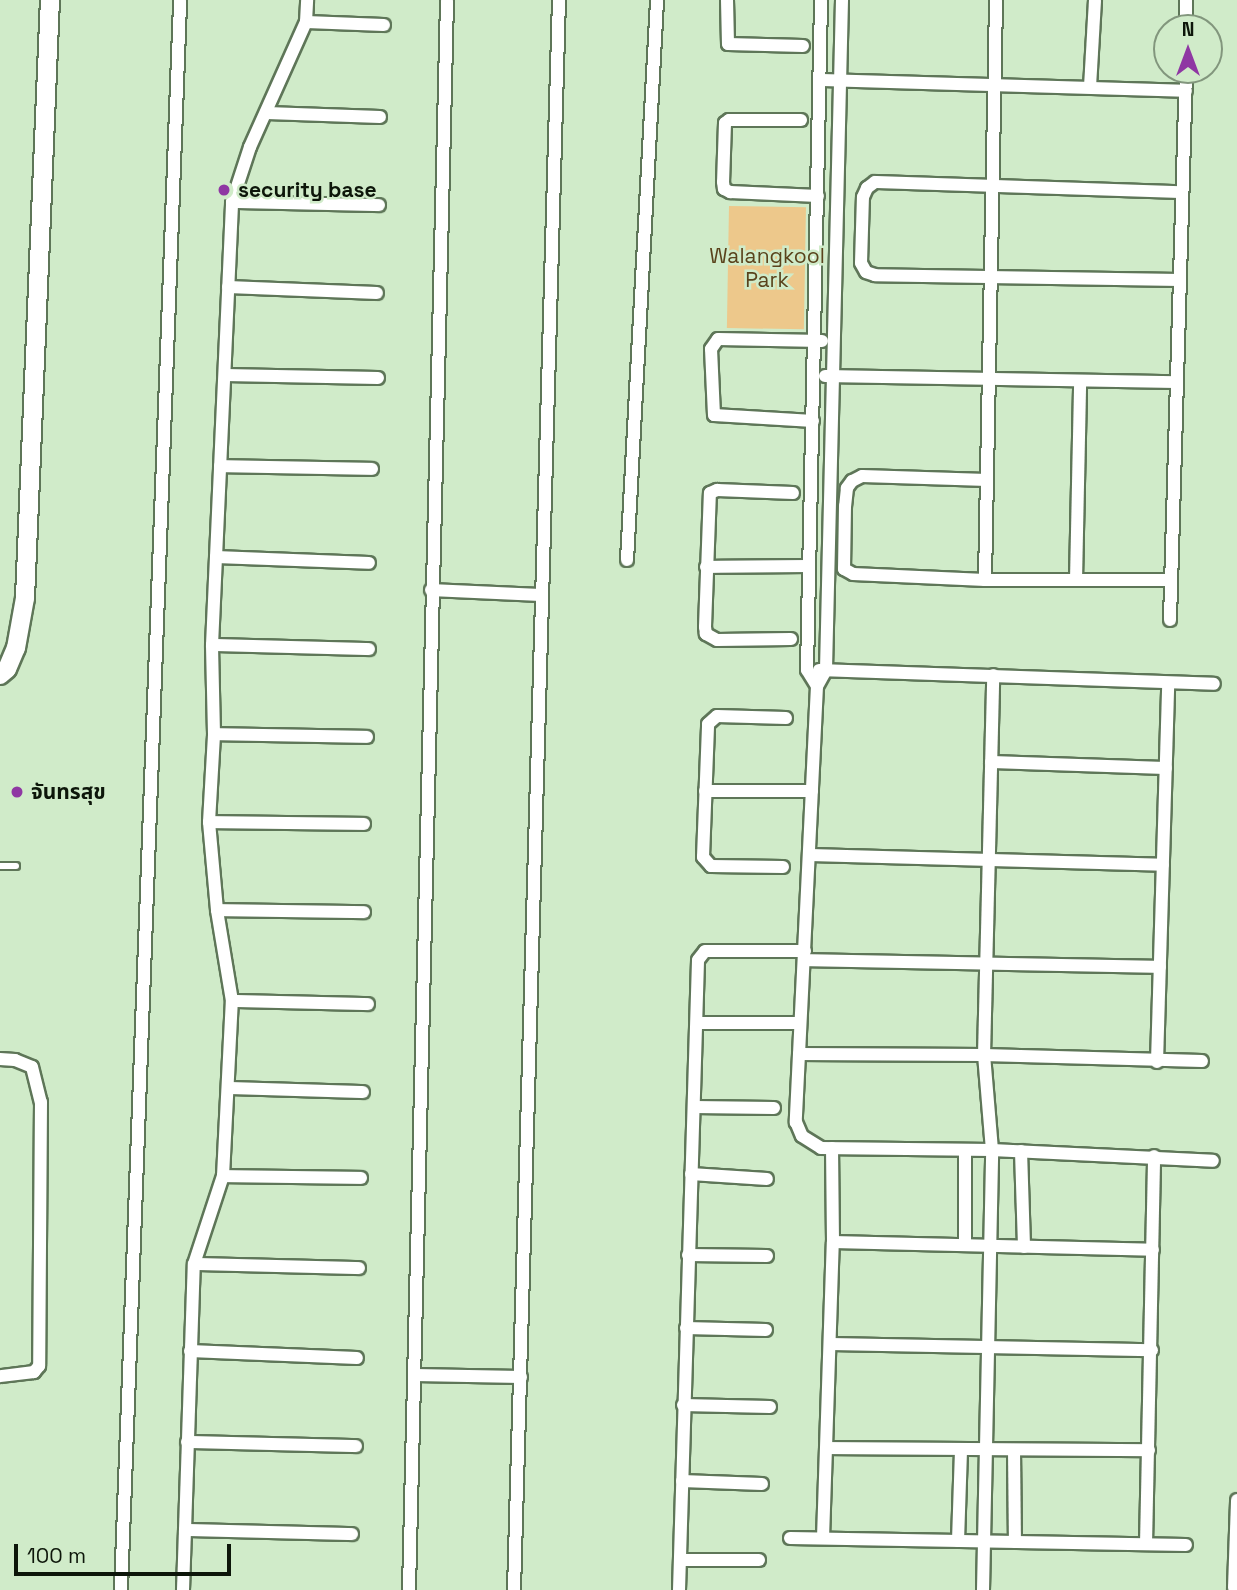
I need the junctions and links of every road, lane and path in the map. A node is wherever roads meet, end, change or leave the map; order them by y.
1 (50, 0) edge
2 (180, 0) edge
3 (307, 0) edge
4 (447, 0) edge
5 (559, 0) edge
6 (657, 0) edge
7 (727, 0) edge
8 (821, 0) edge
9 (842, 0) edge
10 (996, 0) edge
11 (1095, 0) edge
12 (306, 22) junction
13 (384, 25) dead end
14 (803, 46) dead end
15 (820, 80) junction
16 (840, 81) junction
17 (995, 83) junction
18 (1186, 84) edge
19 (1090, 87) junction
20 (1186, 90) junction
21 (267, 113) junction
22 (380, 117) dead end
23 (801, 120) dead end
24 (992, 184) junction
25 (1182, 192) junction
26 (818, 196) junction
27 (232, 202) junction
28 (379, 205) dead end
29 (989, 276) junction
30 (1180, 280) junction
31 (228, 287) junction
32 (377, 293) dead end
33 (815, 341) junction
34 (833, 341) junction
35 (225, 375) junction
36 (814, 376) junction
37 (832, 376) junction
38 (378, 378) dead end
39 (988, 379) junction
40 (1080, 381) junction
41 (1176, 382) junction
42 (813, 421) junction
43 (220, 466) junction
44 (372, 469) dead end
45 (987, 480) junction
46 (793, 493) dead end
47 (216, 557) junction
48 (627, 560) dead end
49 (369, 562) dead end
50 (808, 566) junction
51 (706, 567) junction
52 (985, 580) junction
53 (1076, 580) junction
54 (1170, 580) junction
55 (431, 590) junction
56 (540, 595) junction
57 (1170, 620) dead end
58 (791, 639) dead end
59 (212, 645) junction
60 (369, 649) dead end
61 (807, 670) junction
62 (826, 670) junction
63 (0, 675) edge
64 (993, 676) junction
65 (1168, 683) junction
66 (1214, 684) dead end
67 (817, 686) junction
68 (786, 718) dead end
69 (214, 734) junction
70 (367, 737) dead end
71 (991, 762) junction
72 (1166, 768) junction
73 (705, 791) junction
74 (812, 791) junction
75 (209, 822) junction
76 (364, 824) dead end
77 (810, 855) junction
78 (989, 858) junction
79 (1163, 865) junction
80 (0, 866) edge
81 (16, 866) dead end
82 (783, 867) dead end
83 (217, 909) junction
84 (364, 912) dead end
85 (805, 956) junction
86 (986, 961) junction
87 (1160, 967) junction
88 (232, 1001) junction
89 (368, 1004) dead end
90 (697, 1023) junction
91 (800, 1023) junction
92 (799, 1054) junction
93 (984, 1055) junction
94 (0, 1059) edge
95 (1202, 1061) dead end
96 (1157, 1062) junction
97 (228, 1088) junction
98 (363, 1092) dead end
99 (694, 1108) junction
100 (774, 1108) dead end
101 (832, 1148) junction
102 (965, 1150) junction
103 (992, 1150) junction
104 (1021, 1151) junction
105 (1154, 1156) junction
106 (1213, 1161) dead end
107 (691, 1174) junction
108 (223, 1176) junction
109 (361, 1178) dead end
110 (767, 1179) dead end
111 (833, 1242) junction
112 (965, 1245) junction
113 (988, 1246) junction
114 (1024, 1247) junction
115 (1153, 1250) junction
116 (688, 1255) junction
117 (767, 1256) dead end
118 (194, 1265) junction
119 (359, 1268) dead end
120 (686, 1328) junction
121 (766, 1330) dead end
122 (831, 1344) junction
123 (988, 1346) junction
124 (1152, 1350) junction
125 (190, 1351) junction
126 (357, 1358) dead end
127 (415, 1375) junction
128 (0, 1376) edge
129 (521, 1377) junction
130 (683, 1405) junction
131 (770, 1407) dead end
132 (187, 1442) junction
133 (356, 1446) dead end
134 (827, 1448) junction
135 (961, 1450) junction
136 (986, 1450) junction
137 (1014, 1450) junction
138 (1149, 1450) junction
139 (682, 1481) junction
140 (762, 1485) dead end
141 (1237, 1500) edge
142 (185, 1530) junction
143 (352, 1534) dead end
144 (1236, 1534) edge
145 (790, 1538) dead end
146 (823, 1538) junction
147 (958, 1541) junction
148 (984, 1542) junction
149 (1015, 1542) junction
150 (1146, 1544) junction
151 (1186, 1545) dead end
152 (680, 1560) junction
153 (759, 1560) dead end
154 (1234, 1588) edge
155 (121, 1590) edge
156 (183, 1590) edge
157 (409, 1590) edge
158 (514, 1590) edge
159 (679, 1590) edge
160 (983, 1590) edge

1 - 63 street
2 - 155 street
3 - 12 street
4 - 55 street
5 - 56 street
6 - 48 street
7 - 14 street
8 - 15 street
9 - 16 street
10 - 17 street
11 - 19 street
12 - 13 street
12 - 21 street
15 - 16 street
15 - 26 street
16 - 17 street
16 - 34 street
17 - 19 street
17 - 24 street
18 - 20 street
19 - 20 street
20 - 25 street
21 - 22 street
21 - 27 street
23 - 26 street
24 - 25 street
24 - 29 street
24 - 29 street
25 - 30 street
26 - 33 street
27 - 28 street
27 - 31 street
29 - 30 street
29 - 39 street
30 - 41 street
31 - 32 street
31 - 35 street
33 - 34 street
33 - 36 street
33 - 42 street
34 - 37 street
35 - 38 street
35 - 43 street
36 - 37 street
36 - 42 street
37 - 39 street
37 - 62 street
39 - 40 street
39 - 45 street
40 - 41 street
40 - 53 street
41 - 54 street
42 - 50 street
43 - 44 street
43 - 47 street
45 - 52 street
45 - 52 street
46 - 51 street
47 - 49 street
47 - 59 street
50 - 51 street
50 - 61 street
51 - 58 street
52 - 53 street
53 - 54 street
54 - 57 street
55 - 56 street
55 - 127 street
56 - 129 street
59 - 60 street
59 - 69 street
61 - 62 street
61 - 67 street
62 - 64 street
62 - 67 street
64 - 65 street
64 - 71 street
65 - 66 street
65 - 72 street
67 - 74 street
68 - 73 street
69 - 70 street
69 - 75 street
71 - 72 street
71 - 78 street
72 - 79 street
73 - 74 street
73 - 82 street
74 - 77 street
75 - 76 street
75 - 83 street
77 - 78 street
77 - 85 street
78 - 79 street
78 - 86 street
79 - 87 street
80 - 81 lane
83 - 84 street
83 - 88 street
85 - 86 street
85 - 90 street
85 - 91 street
86 - 87 street
86 - 93 street
87 - 96 street
88 - 89 street
88 - 97 street
90 - 91 street
90 - 99 street
91 - 92 street
92 - 93 street
92 - 101 street
93 - 96 street
93 - 103 street
94 - 128 street
95 - 96 street
97 - 98 street
97 - 108 street
99 - 100 street
99 - 107 street
101 - 102 street
101 - 111 street
102 - 103 street
102 - 112 street
103 - 104 street
103 - 113 street
104 - 105 street
104 - 114 street
105 - 106 street
105 - 115 street
107 - 110 street
107 - 116 street
108 - 109 street
108 - 118 street
111 - 112 street
111 - 122 street
112 - 113 street
113 - 114 street
113 - 123 street
114 - 115 street
115 - 124 street
116 - 117 street
116 - 120 street
118 - 119 street
118 - 125 street
120 - 121 street
120 - 130 street
122 - 123 street
122 - 134 street
123 - 124 street
123 - 136 street
124 - 138 street
125 - 126 street
125 - 132 street
127 - 129 street
127 - 157 street
129 - 158 street
130 - 131 street
130 - 139 street
132 - 133 street
132 - 142 street
134 - 135 street
134 - 146 street
135 - 136 street
135 - 147 street
136 - 137 street
136 - 148 street
137 - 138 street
137 - 149 street
138 - 150 street
139 - 140 street
139 - 152 street
141 - 144 street
142 - 143 street
142 - 156 street
144 - 154 street
145 - 146 street
146 - 147 street
147 - 148 street
148 - 149 street
148 - 160 street
149 - 150 street
150 - 151 street
152 - 153 street
152 - 159 street

